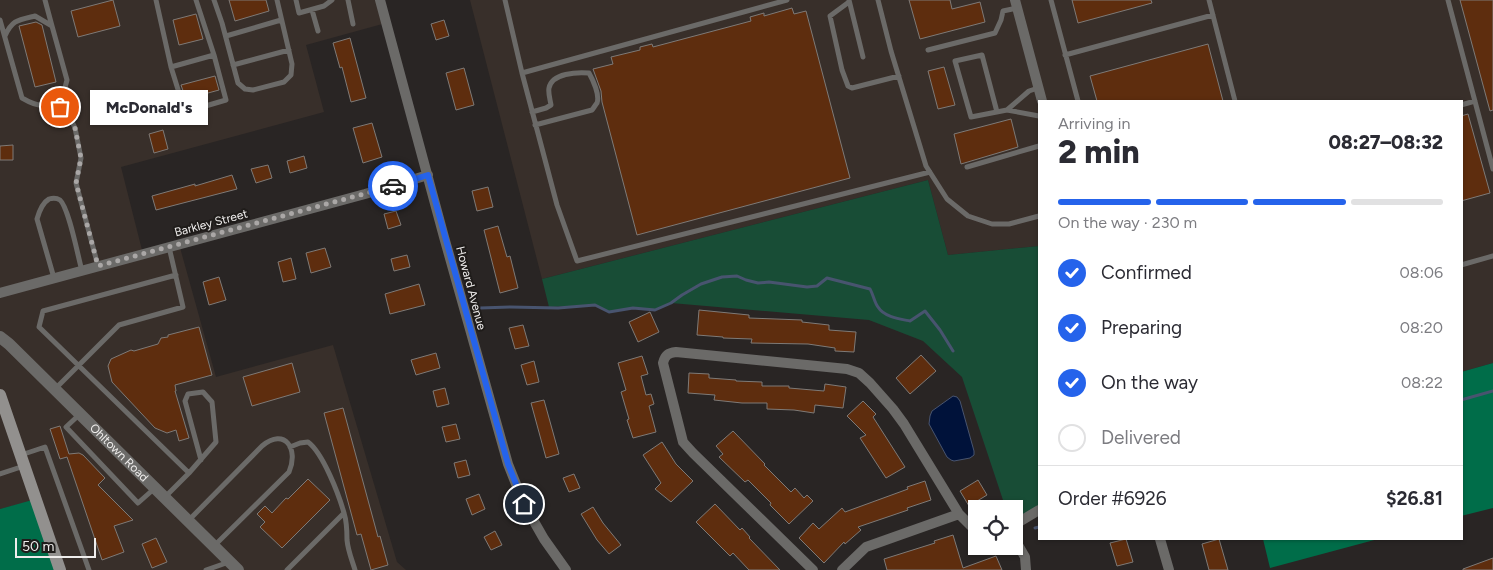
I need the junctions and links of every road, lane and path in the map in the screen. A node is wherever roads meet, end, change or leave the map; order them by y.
1 (45, 0) edge
2 (156, 0) edge
3 (196, 0) edge
4 (214, 0) edge
5 (277, 0) edge
6 (296, 0) edge
7 (332, 0) edge
8 (348, 0) edge
9 (380, 0) edge
10 (505, 0) edge
11 (787, 0) edge
12 (878, 0) edge
13 (1051, 0) edge
14 (1208, 0) edge
15 (1448, 0) edge
16 (849, 1) edge
17 (1016, 4) edge
18 (312, 10) junction
19 (1213, 15) junction
20 (0, 20) edge
21 (281, 20) junction
22 (353, 24) dead end
23 (52, 26) junction
24 (318, 31) dead end
25 (5, 36) junction
26 (226, 36) junction
27 (289, 50) junction
28 (928, 50) dead end
29 (1066, 55) junction
30 (214, 56) junction
31 (863, 57) dead end
32 (233, 65) junction
33 (171, 67) junction
34 (522, 73) junction
35 (899, 76) junction
36 (1038, 88) junction
37 (1042, 100) edge
38 (1078, 100) edge
39 (1235, 100) edge
40 (1475, 101) junction
41 (1463, 104) edge
42 (50, 105) junction
43 (1008, 110) junction
44 (532, 112) junction
45 (997, 112) junction
46 (1038, 116) edge
47 (535, 125) junction
48 (1038, 146) edge
49 (967, 167) dead end
50 (1493, 169) edge
51 (930, 172) junction
52 (428, 175) junction
53 (1038, 216) edge
54 (169, 247) junction
55 (1493, 256) edge
56 (1463, 264) edge
57 (98, 266) junction
58 (82, 271) junction
59 (176, 275) junction
60 (54, 278) junction
61 (0, 293) edge
62 (0, 337) edge
63 (79, 366) junction
64 (55, 390) junction
65 (0, 395) edge
66 (80, 414) junction
67 (290, 447) junction
68 (22, 460) junction
69 (201, 460) junction
70 (190, 473) junction
71 (0, 474) edge
72 (155, 488) junction
73 (165, 498) junction
74 (1038, 511) edge
75 (344, 513) junction
76 (958, 514) junction
77 (1023, 520) edge
78 (188, 521) junction
79 (968, 523) edge
80 (1160, 540) edge
81 (214, 546) junction
82 (1023, 554) edge
83 (234, 566) edge
84 (60, 570) edge
85 (89, 570) edge
86 (206, 570) edge
87 (287, 570) edge
88 (355, 570) edge
89 (566, 570) edge
90 (813, 570) edge
91 (842, 570) edge
92 (1026, 570) edge
93 (1169, 570) edge

1 - 23 lane
2 - 33 lane
3 - 30 lane
4 - 26 lane
5 - 21 lane
6 - 18 lane
7 - 18 lane
8 - 22 lane
9 - 52 street, Howard Avenue
10 - 34 lane
11 - 34 lane
12 - 35 lane
13 - 29 lane
14 - 19 lane
15 - 40 lane
16 - 31 lane
16 - 35 lane
17 - 28 lane
17 - 36 street
18 - 24 lane
19 - 29 lane
19 - 39 lane
20 - 25 lane
21 - 26 lane
21 - 27 lane
23 - 25 lane
23 - 42 lane
25 - 42 lane
26 - 32 lane
27 - 32 lane
27 - 32 lane
29 - 38 lane
30 - 33 lane
30 - 33 lane
34 - 44 lane
35 - 51 lane
36 - 37 street
36 - 43 lane
40 - 41 lane
40 - 50 lane
42 - 57 lane
43 - 45 lane
43 - 46 lane
44 - 47 lane
44 - 47 lane
45 - 45 lane
47 - 51 lane
48 - 49 lane
51 - 53 lane
52 - 54 street, Barkley Street
52 - 89 street, Howard Avenue
54 - 57 street, Barkley Street
54 - 59 lane
55 - 56 lane
57 - 58 street, Barkley Street
58 - 60 street, Barkley Street
58 - 60 lane
59 - 63 lane
59 - 63 lane
60 - 61 street, Barkley Street
62 - 64 street, Ohltown Road
63 - 64 lane
63 - 70 lane
64 - 66 street, Ohltown Road
65 - 68 main road
66 - 72 street, Ohltown Road
66 - 72 lane
67 - 75 lane
67 - 78 lane
67 - 81 lane
68 - 71 lane
68 - 84 main road
68 - 85 lane
69 - 69 lane
69 - 70 lane
70 - 73 lane
72 - 73 street, Ohltown Road
73 - 78 street, Ohltown Road
74 - 77 street
75 - 87 lane
75 - 88 lane
76 - 79 street
76 - 90 street
76 - 91 street
78 - 81 street, Ohltown Road
80 - 93 street
81 - 83 street, Ohltown Road
82 - 92 street
83 - 86 lane

